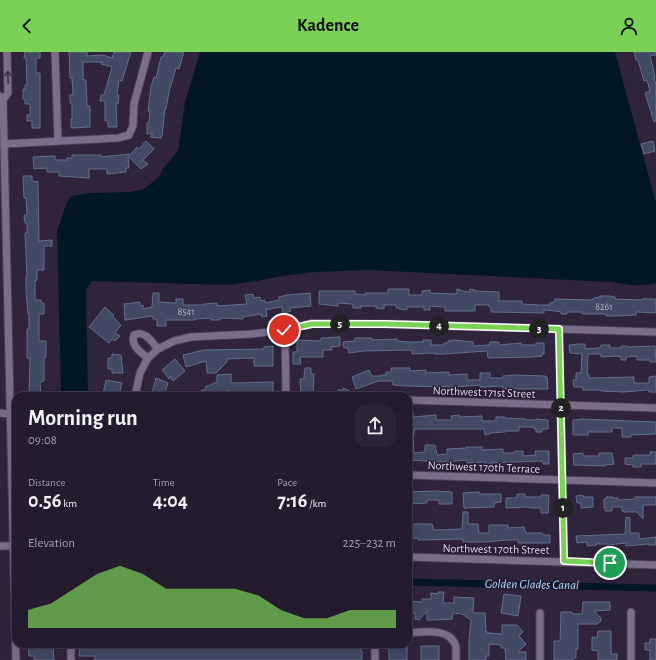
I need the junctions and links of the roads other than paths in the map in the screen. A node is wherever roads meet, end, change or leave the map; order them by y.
1 (7, 52) edge
2 (55, 52) edge
3 (148, 52) edge
4 (1, 98) edge
5 (58, 141) junction
6 (4, 144) junction
7 (559, 329) junction
8 (284, 330) junction
9 (656, 332) edge
10 (158, 349) junction
11 (148, 358) junction
12 (136, 392) edge
13 (286, 392) edge
14 (412, 400) edge
15 (561, 405) junction
16 (656, 408) edge
17 (0, 413) edge
18 (10, 414) junction
19 (12, 467) edge
20 (412, 475) edge
21 (562, 481) junction
22 (656, 483) edge
23 (0, 546) edge
24 (12, 546) edge
25 (412, 558) edge
26 (564, 561) junction
27 (656, 565) edge
28 (631, 612) dead end
29 (540, 613) dead end
30 (412, 633) edge
31 (16, 648) edge
32 (71, 648) edge
33 (375, 648) edge
34 (16, 660) edge
35 (71, 660) edge
36 (375, 660) edge
37 (456, 660) edge
38 (540, 660) edge
39 (631, 660) edge

4 -> 1 street
2 - 5 street
3 - 5 street
4 - 6 street
5 - 6 street
6 - 18 street
7 - 8 street
7 - 9 street
7 - 15 street
8 - 10 street
8 - 13 street
10 - 11 street
10 - 11 street
11 - 12 street
14 - 15 street, Northwest 171st Street
15 - 16 street, Northwest 171st Street
15 - 21 street
17 - 18 street
18 - 19 street
20 - 21 street, Northwest 170th Terrace
21 - 22 street, Northwest 170th Terrace
21 - 26 street
23 - 24 street
25 - 26 street, Northwest 170th Street
26 - 27 street, Northwest 170th Street
28 - 39 street
29 - 38 street
30 - 37 street
31 - 34 street
32 - 35 street
33 - 36 street

